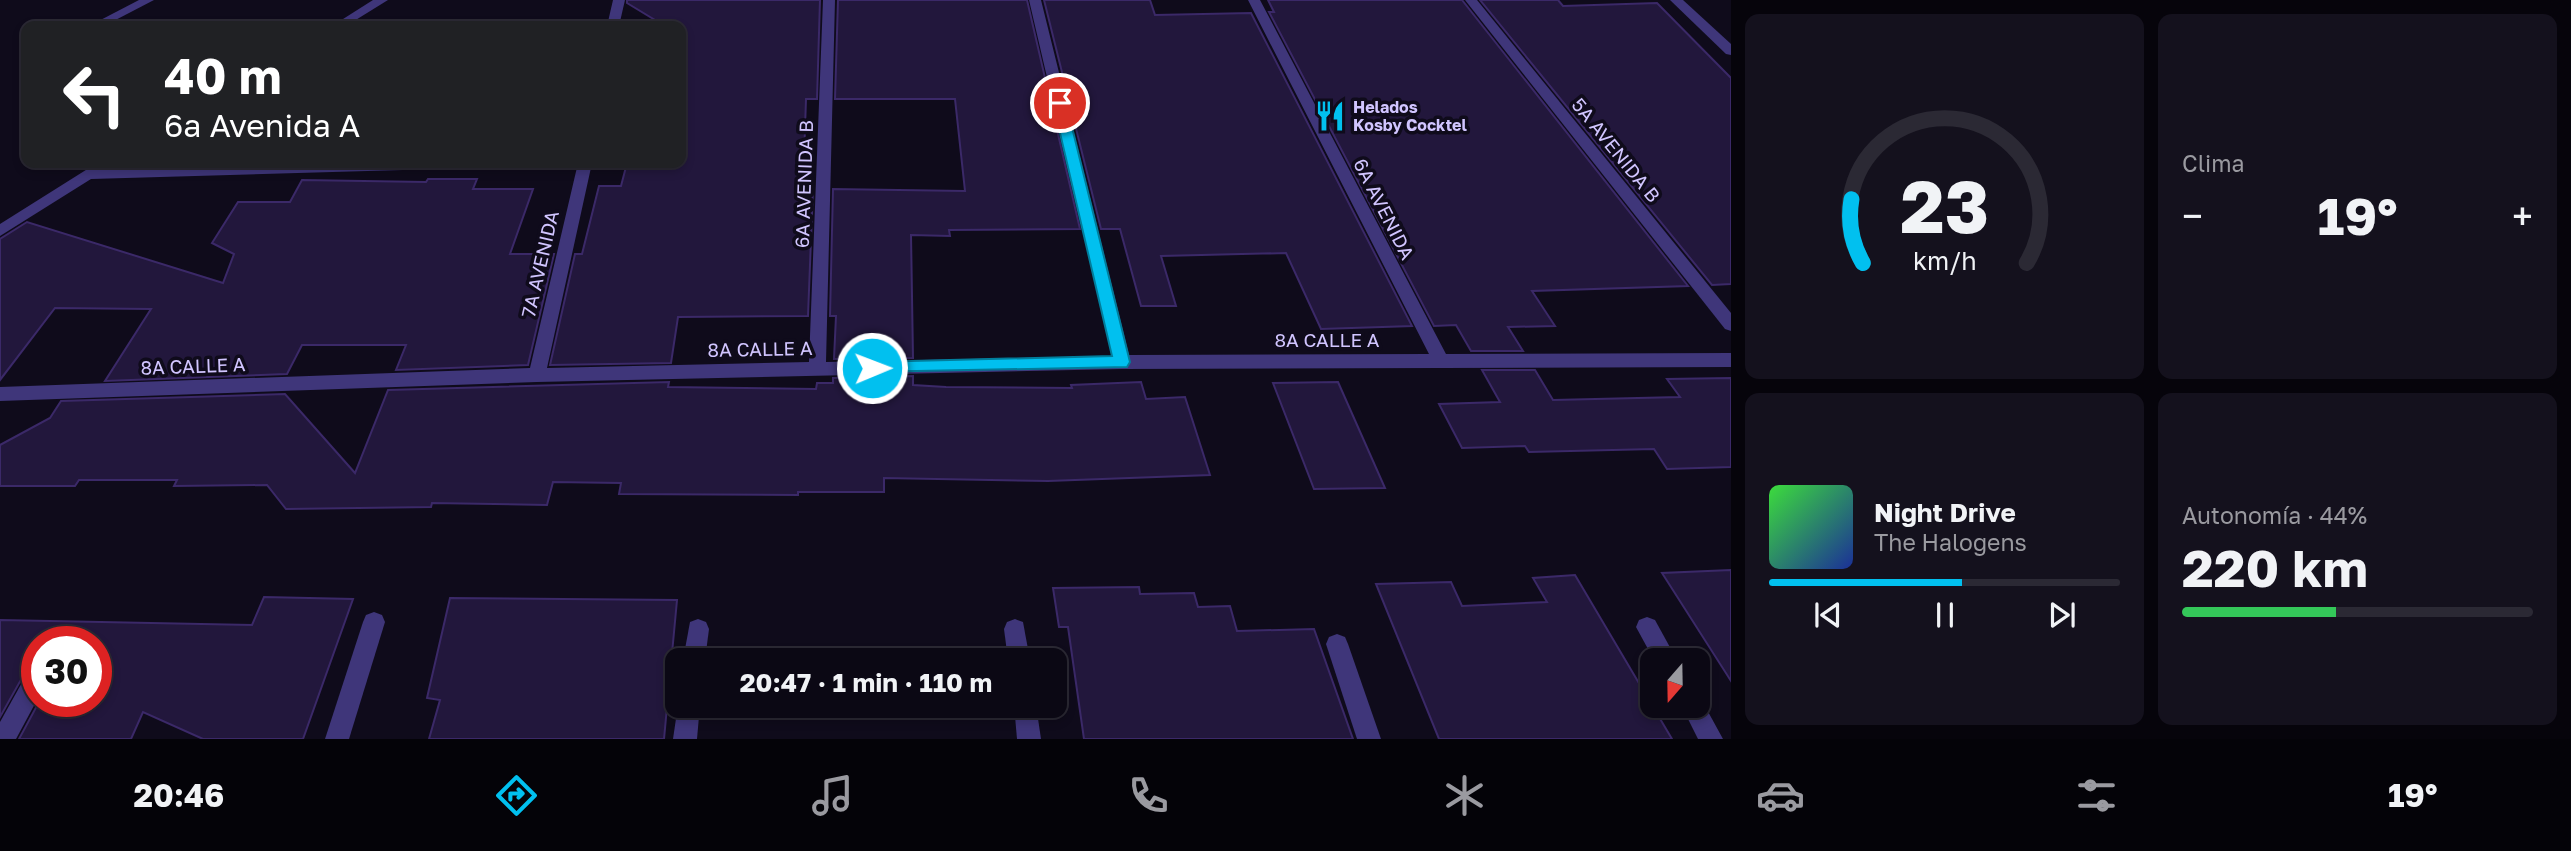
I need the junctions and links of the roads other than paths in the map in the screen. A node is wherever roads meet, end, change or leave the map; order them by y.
1 (148, 0) edge
2 (382, 0) edge
3 (619, 0) edge
4 (829, 0) edge
5 (1035, 0) edge
6 (1254, 0) edge
7 (1471, 0) edge
8 (1676, 0) edge
9 (105, 21) edge
10 (346, 21) edge
11 (615, 21) edge
12 (1731, 28) edge
13 (1707, 29) junction
14 (1731, 51) edge
15 (98, 168) edge
16 (297, 168) edge
17 (584, 168) edge
18 (87, 174) junction
19 (0, 231) edge
20 (1731, 325) edge
21 (1731, 359) edge
22 (1441, 361) junction
23 (1122, 362) junction
24 (817, 369) junction
25 (537, 374) junction
26 (0, 394) edge
27 (374, 622) dead end
28 (1647, 626) dead end
29 (698, 629) dead end
30 (1016, 629) dead end
31 (1337, 644) dead end
32 (696, 648) edge
33 (1018, 648) edge
34 (1659, 648) edge
35 (21, 707) edge
36 (687, 718) edge
37 (1027, 718) edge
38 (1699, 718) edge
39 (3, 739) edge
40 (337, 739) edge
41 (685, 739) edge
42 (1029, 739) edge
43 (1369, 739) edge
44 (1711, 739) edge

1 - 9 street
2 - 10 street
3 - 11 street
4 - 24 street, 6A AVENIDA B
5 - 23 street
6 - 22 street, 6A AVENIDA
7 - 20 street, 5A AVENIDA B
8 - 13 street
12 - 13 street
13 - 14 street
15 - 18 street
16 - 18 street
17 - 25 street, 7A AVENIDA
18 - 19 street
21 - 22 street, 8A CALLE A
22 - 23 street, 8A CALLE A
23 - 24 street, 8A CALLE A
24 - 25 street, 8A CALLE A
25 - 26 street, 8A CALLE A
27 - 40 street
28 - 34 street
29 - 32 street
30 - 33 street
31 - 43 street
35 - 39 street
36 - 41 street
37 - 42 street
38 - 44 street

